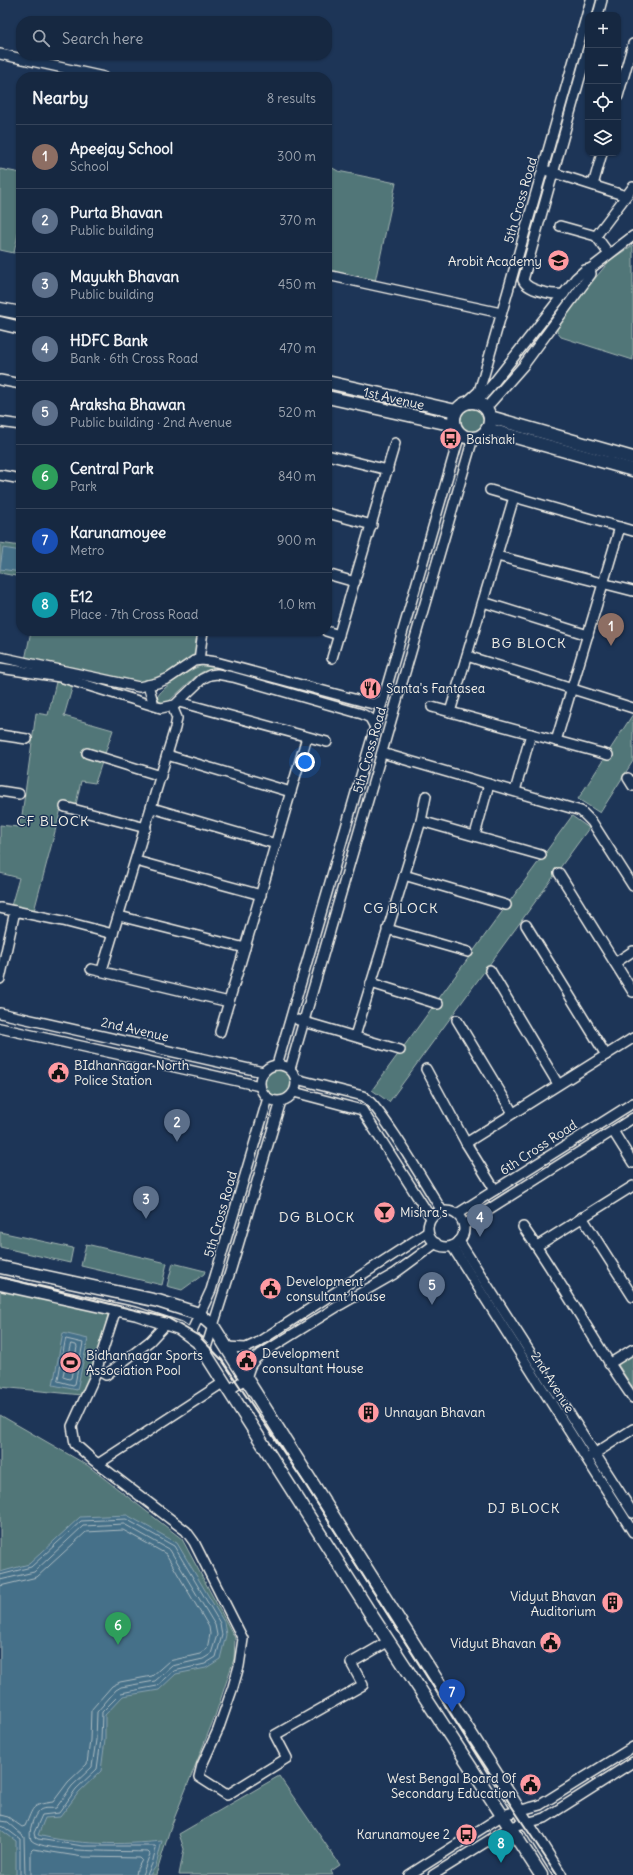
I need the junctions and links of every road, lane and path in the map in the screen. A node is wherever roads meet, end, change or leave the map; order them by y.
1 (591, 0) edge
2 (602, 0) edge
3 (599, 12) edge
4 (633, 44) edge
5 (0, 54) edge
6 (16, 58) edge
7 (585, 59) edge
8 (27, 60) edge
9 (81, 72) edge
10 (621, 86) edge
11 (601, 156) edge
12 (542, 169) junction
13 (552, 172) junction
14 (593, 185) junction
15 (633, 187) edge
16 (626, 196) junction
17 (560, 226) dead end
18 (596, 236) junction
19 (633, 236) edge
20 (610, 254) junction
21 (590, 269) junction
22 (332, 276) edge
23 (564, 294) junction
24 (0, 309) edge
25 (16, 312) edge
26 (501, 313) junction
27 (0, 323) edge
28 (16, 327) edge
29 (0, 380) edge
30 (16, 383) edge
31 (332, 383) edge
32 (332, 398) edge
33 (456, 411) junction
34 (481, 412) junction
35 (0, 422) edge
36 (16, 424) edge
37 (457, 430) junction
38 (473, 438) junction
39 (395, 443) dead end
40 (332, 456) edge
41 (633, 458) edge
42 (388, 470) junction
43 (633, 470) edge
44 (0, 475) edge
45 (16, 478) edge
46 (490, 490) dead end
47 (514, 497) junction
48 (332, 514) edge
49 (372, 525) junction
50 (620, 528) junction
51 (633, 531) edge
52 (497, 556) junction
53 (332, 575) edge
54 (355, 582) junction
55 (603, 582) junction
56 (633, 591) edge
57 (483, 602) junction
58 (332, 633) edge
59 (339, 635) junction
60 (588, 635) junction
61 (202, 636) edge
62 (467, 656) junction
63 (0, 657) edge
64 (332, 658) dead end
65 (199, 660) junction
66 (216, 662) junction
67 (0, 668) edge
68 (217, 674) junction
69 (298, 685) junction
70 (148, 686) junction
71 (572, 690) junction
72 (295, 695) junction
73 (383, 700) junction
74 (176, 704) junction
75 (154, 705) junction
76 (432, 708) dead end
77 (633, 708) edge
78 (450, 712) junction
79 (375, 727) junction
80 (531, 734) junction
81 (0, 735) edge
82 (307, 737) junction
83 (27, 739) dead end
84 (556, 741) junction
85 (327, 742) dead end
86 (87, 753) dead end
87 (382, 753) junction
88 (168, 755) junction
89 (608, 755) dead end
90 (161, 776) junction
91 (490, 784) junction
92 (0, 791) edge
93 (515, 791) junction
94 (291, 792) junction
95 (19, 794) dead end
96 (426, 796) dead end
97 (352, 806) junction
98 (65, 807) dead end
99 (152, 808) junction
100 (365, 810) junction
101 (421, 821) junction
102 (146, 828) junction
103 (475, 835) junction
104 (276, 844) junction
105 (541, 854) dead end
106 (136, 861) junction
107 (560, 873) dead end
108 (404, 875) junction
109 (633, 886) edge
110 (260, 895) junction
111 (506, 905) dead end
112 (0, 908) edge
113 (15, 911) junction
114 (119, 916) junction
115 (526, 925) dead end
116 (388, 929) junction
117 (114, 934) junction
118 (245, 948) junction
119 (633, 951) edge
120 (468, 952) dead end
121 (615, 963) junction
122 (91, 968) dead end
123 (102, 970) junction
124 (490, 970) dead end
125 (0, 979) edge
126 (371, 983) junction
127 (633, 992) edge
128 (229, 1002) junction
129 (438, 1004) dead end
130 (0, 1013) edge
131 (10, 1015) junction
132 (291, 1018) junction
133 (457, 1020) dead end
134 (304, 1021) junction
135 (4, 1028) edge
136 (220, 1032) dead end
137 (355, 1036) junction
138 (633, 1038) edge
139 (400, 1050) dead end
140 (606, 1055) junction
141 (277, 1065) junction
142 (290, 1069) junction
143 (426, 1069) dead end
144 (263, 1072) junction
145 (296, 1079) junction
146 (558, 1084) junction
147 (260, 1086) junction
148 (294, 1092) junction
149 (268, 1098) junction
150 (281, 1101) junction
151 (633, 1102) edge
152 (513, 1113) junction
153 (633, 1118) edge
154 (613, 1131) junction
155 (575, 1138) junction
156 (466, 1143) junction
157 (582, 1149) junction
158 (633, 1163) edge
159 (495, 1190) junction
160 (632, 1190) edge
161 (442, 1211) junction
162 (457, 1214) junction
163 (431, 1218) junction
164 (582, 1218) junction
165 (464, 1225) junction
166 (524, 1228) dead end
167 (428, 1232) junction
168 (436, 1243) junction
169 (456, 1244) junction
170 (537, 1246) junction
171 (0, 1267) edge
172 (40, 1276) junction
173 (0, 1284) edge
174 (36, 1292) junction
175 (332, 1294) junction
176 (633, 1297) edge
177 (340, 1305) junction
178 (116, 1310) junction
179 (199, 1314) junction
180 (166, 1324) junction
181 (213, 1326) junction
182 (190, 1335) junction
183 (226, 1347) junction
184 (633, 1349) edge
185 (205, 1351) junction
186 (609, 1364) junction
187 (97, 1370) junction
188 (246, 1379) junction
189 (227, 1386) junction
190 (633, 1398) edge
191 (633, 1429) edge
192 (595, 1454) junction
193 (586, 1459) junction
194 (98, 1464) junction
195 (633, 1513) edge
196 (633, 1532) edge
197 (389, 1641) junction
198 (633, 1747) edge
199 (633, 1762) edge
200 (518, 1810) junction
201 (503, 1815) junction
202 (526, 1822) junction
203 (510, 1827) junction
204 (409, 1875) edge
205 (433, 1875) edge
206 (541, 1875) edge
207 (560, 1875) edge

1 - 12 street, 5th Cross Road
2 - 3 street
4 - 10 street
5 - 6 street
7 - 13 street, 5th Cross Road
8 - 9 street
11 - 14 street
12 - 13 street
12 - 26 street, 5th Cross Road
13 - 14 street
13 - 23 street, 5th Cross Road
14 - 16 street
15 - 16 street
16 - 18 street
17 - 18 street
18 - 20 street
19 - 20 street
20 - 21 street
21 - 23 street
21 - 34 street
22 - 26 street
23 - 34 street
24 - 25 main road
26 - 34 street, 5th Cross Road
27 - 28 main road
29 - 30 street
31 - 33 main road
32 - 37 main road, 1st Avenue
33 - 34 main road
33 - 37 main road
34 - 38 main road
34 - 41 main road
34 - 43 main road
35 - 36 street
37 - 38 main road
37 - 73 street, 5th Cross Road
38 - 87 street, 5th Cross Road
39 - 42 street
40 - 42 street
42 - 49 street
44 - 45 street
46 - 47 street
47 - 50 street
47 - 52 street
48 - 49 street
49 - 54 street
50 - 51 street
50 - 55 street
52 - 55 street
52 - 57 street
53 - 54 street
54 - 59 street
55 - 56 street
55 - 60 street
57 - 60 street
57 - 62 street
58 - 59 street
59 - 64 street
60 - 71 street
61 - 65 street
62 - 71 street
62 - 78 street
63 - 70 street
65 - 66 street
65 - 70 street
66 - 68 street
66 - 69 street
67 - 75 street
68 - 72 street
68 - 74 street
69 - 72 street
69 - 73 street
70 - 75 street
71 - 77 street
71 - 84 street
72 - 79 street
73 - 79 street, 5th Cross Road
74 - 75 street
74 - 82 street
74 - 88 street
76 - 78 street
78 - 80 street
79 - 97 street, 5th Cross Road
80 - 84 street
80 - 93 street
81 - 83 street
82 - 85 street
82 - 94 street
84 - 89 street
86 - 90 street
87 - 91 street
87 - 100 street, 5th Cross Road
88 - 90 street
88 - 94 street
90 - 99 street
91 - 93 street
91 - 103 street
92 - 95 street
93 - 109 street
94 - 104 street
96 - 101 street
97 - 100 street
97 - 132 street, 5th Cross Road
98 - 102 street
99 - 102 street
99 - 104 street
100 - 134 street, 5th Cross Road
101 - 103 street
101 - 108 street
102 - 106 street
103 - 105 street
104 - 110 street
106 - 110 street
106 - 114 street
107 - 121 street
108 - 111 street
108 - 116 street
110 - 118 street
112 - 113 street
113 - 117 street
113 - 125 street
114 - 117 street
114 - 118 street
115 - 140 street
116 - 120 street
116 - 126 street
117 - 123 street
118 - 128 street
119 - 121 street
121 - 127 street
122 - 123 street
123 - 128 street
124 - 146 street
126 - 129 street
126 - 137 street
128 - 136 street
130 - 131 street, 2nd Avenue
131 - 135 street
131 - 144 street, 2nd Avenue
132 - 134 street
132 - 141 street, 5th Cross Road
133 - 152 street
134 - 137 street
134 - 142 street, 5th Cross Road
135 - 147 street
137 - 139 street
138 - 140 street
140 - 146 street
141 - 142 street
141 - 144 street
142 - 145 street
143 - 156 street
144 - 147 street
145 - 148 street
145 - 161 street
146 - 152 street
147 - 149 street
148 - 150 street
148 - 163 street
149 - 150 street
149 - 179 street, 5th Cross Road
150 - 181 street
151 - 155 street, 6th Cross Road
152 - 156 street
153 - 154 street, 6th Cross Road
154 - 157 street, 6th Cross Road
154 - 158 street
155 - 157 street
155 - 159 street, 6th Cross Road
156 - 159 street
157 - 165 street, 6th Cross Road
159 - 162 street, 6th Cross Road
160 - 164 street
161 - 162 street
161 - 163 street
162 - 165 street
163 - 167 street
164 - 170 street
164 - 176 street
165 - 169 street
166 - 170 street
167 - 168 street
167 - 175 street
168 - 169 street
168 - 177 street
169 - 192 street, 2nd Avenue
169 - 193 street, 2nd Avenue
170 - 186 street
171 - 172 main road
172 - 174 main road
172 - 179 main road
173 - 174 main road
174 - 178 main road
175 - 177 street
175 - 183 street
177 - 188 street
178 - 180 main road
178 - 187 street
179 - 181 main road
179 - 182 street, 5th Cross Road
180 - 182 main road
180 - 187 street
181 - 183 main road
181 - 185 street
182 - 185 main road
183 - 188 main road
184 - 186 street
185 - 189 main road
186 - 190 street
187 - 194 street
188 - 189 street
188 - 200 main road
189 - 194 street
189 - 197 main road
191 - 192 street
192 - 193 street
192 - 195 street, 2nd Avenue
193 - 196 street, 2nd Avenue
194 - 197 street
197 - 201 main road
198 - 200 street
199 - 202 street
200 - 201 street
200 - 202 main road
201 - 203 main road
201 - 204 street
202 - 203 street
202 - 207 main road
203 - 205 street
203 - 206 main road

